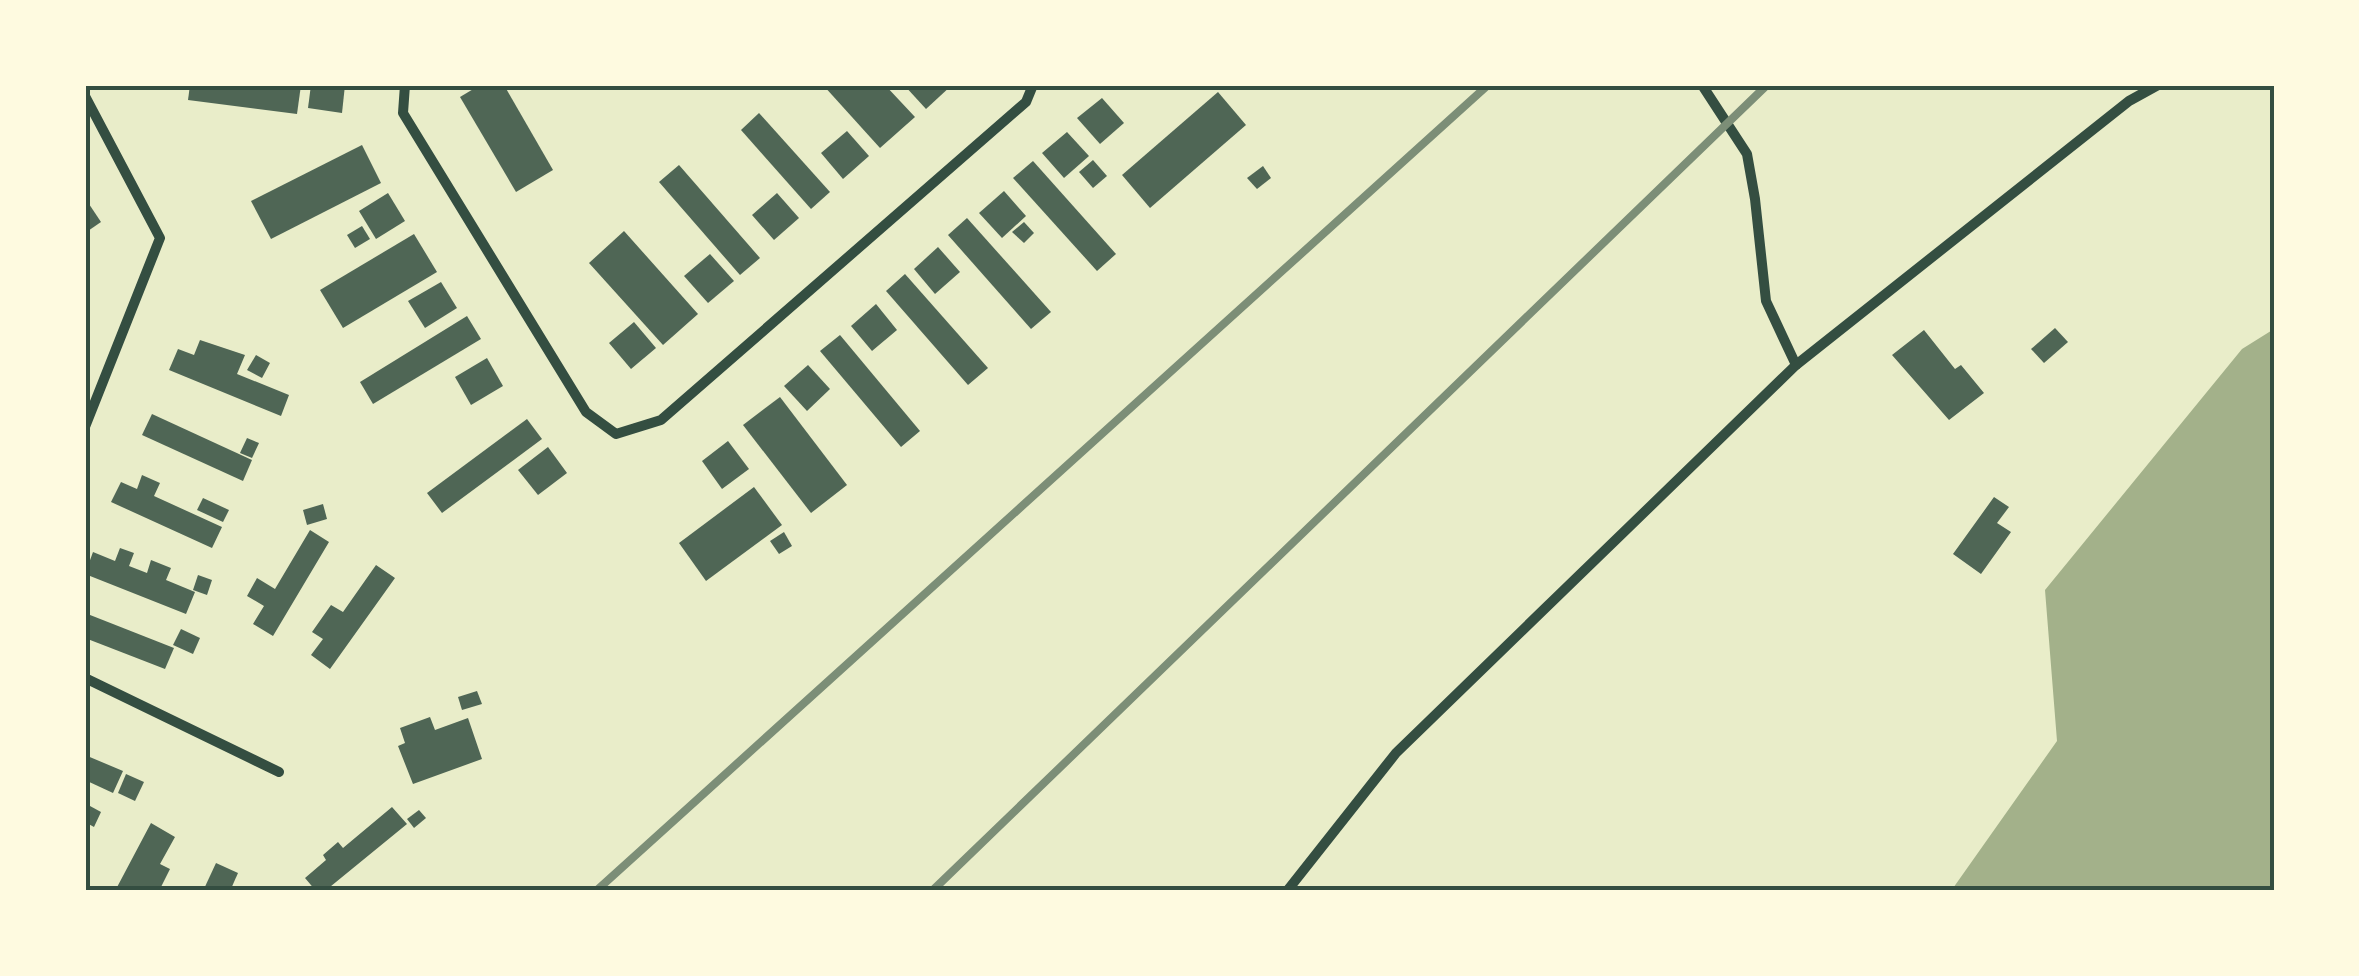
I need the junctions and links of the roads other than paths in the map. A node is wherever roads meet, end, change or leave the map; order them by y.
1 (405, 85) edge
2 (1033, 85) edge
3 (1702, 85) edge
4 (2158, 85) edge
5 (85, 96) edge
6 (1796, 366) junction
7 (85, 427) edge
8 (85, 678) edge
9 (280, 772) dead end
10 (1287, 891) edge

1 - 2 street
3 - 6 street
4 - 6 street
5 - 7 street
6 - 10 street
8 - 9 street

